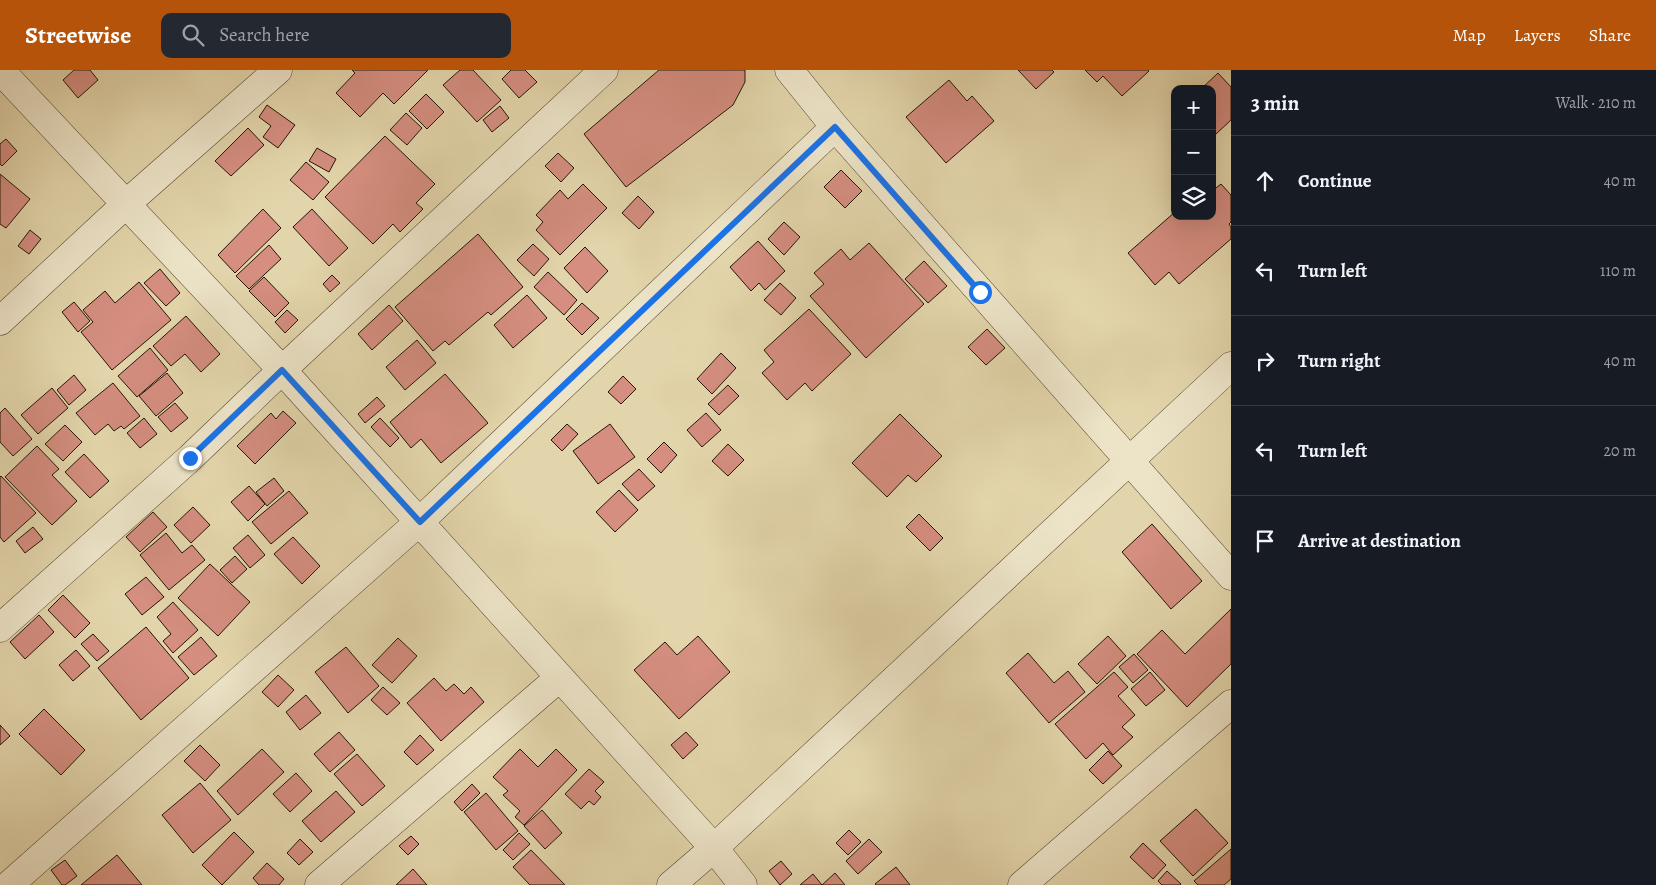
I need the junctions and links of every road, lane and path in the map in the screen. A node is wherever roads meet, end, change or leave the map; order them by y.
1 (0, 70) edge
2 (278, 70) edge
3 (604, 70) edge
4 (789, 70) edge
5 (835, 127) junction
6 (126, 204) junction
7 (0, 320) edge
8 (1231, 366) edge
9 (282, 370) junction
10 (1128, 461) junction
11 (420, 522) junction
12 (1231, 576) edge
13 (0, 628) edge
14 (559, 678) junction
15 (1231, 704) edge
16 (714, 848) junction
17 (9, 885) edge
18 (319, 885) edge
19 (671, 885) edge
20 (743, 885) edge
21 (1022, 885) edge

1 - 6 street
2 - 6 street
3 - 9 street
4 - 5 street
5 - 10 street
5 - 11 street
6 - 7 street
6 - 9 street
8 - 10 street
9 - 11 street
9 - 13 street
10 - 12 street
10 - 16 street
11 - 14 street
11 - 17 street
14 - 16 street
14 - 18 street
15 - 21 street
16 - 19 street
16 - 20 street

